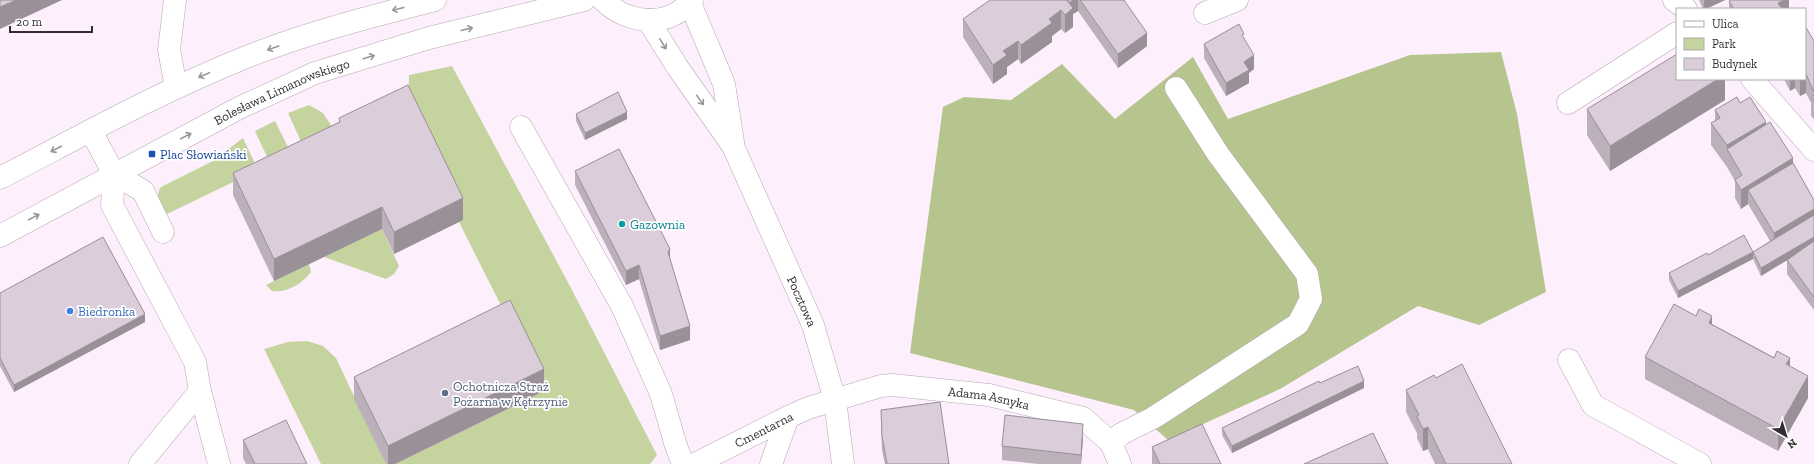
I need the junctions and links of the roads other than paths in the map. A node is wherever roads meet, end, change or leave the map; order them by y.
1 (175, 0) edge
2 (435, 0) edge
3 (584, 0) edge
4 (603, 0) edge
5 (1237, 0) edge
6 (1674, 0) edge
7 (691, 2) edge
8 (1685, 8) edge
9 (1204, 13) dead end
10 (648, 20) junction
11 (1676, 34) edge
12 (1753, 80) edge
13 (176, 87) junction
14 (1176, 88) dead end
15 (1568, 103) dead end
16 (521, 127) dead end
17 (91, 131) junction
18 (733, 146) junction
19 (1814, 150) edge
20 (114, 174) junction
21 (0, 178) edge
22 (163, 232) dead end
23 (0, 236) edge
24 (1570, 360) dead end
25 (200, 391) junction
26 (835, 400) junction
27 (788, 416) junction
28 (1111, 443) junction
29 (140, 464) edge
30 (219, 464) edge
31 (683, 464) edge
32 (695, 464) edge
33 (771, 464) edge
34 (843, 464) edge
35 (1120, 464) edge
36 (1700, 464) edge

1 - 13 street
2 -> 13 street
20 -> 3 street, Bolesława Limanowskiego
4 - 10 street
5 - 9 street
6 - 8 street
7 - 10 street
7 - 18 street, Pocztowa
10 -> 18 street, Pocztowa
11 - 15 street
12 - 19 street
13 - 17 street
14 - 28 street
16 - 31 street
17 - 20 street
17 -> 21 street
18 - 26 street, Pocztowa
20 - 22 street
23 -> 20 street, Bolesława Limanowskiego
20 - 25 street
24 - 36 street
25 - 29 street
25 - 30 street
26 - 27 street, Cmentarna
26 - 28 street, Adama Asnyka
26 - 34 street, Pocztowa
27 - 32 street, Cmentarna
27 - 33 street
28 - 35 street, Adama Asnyka

